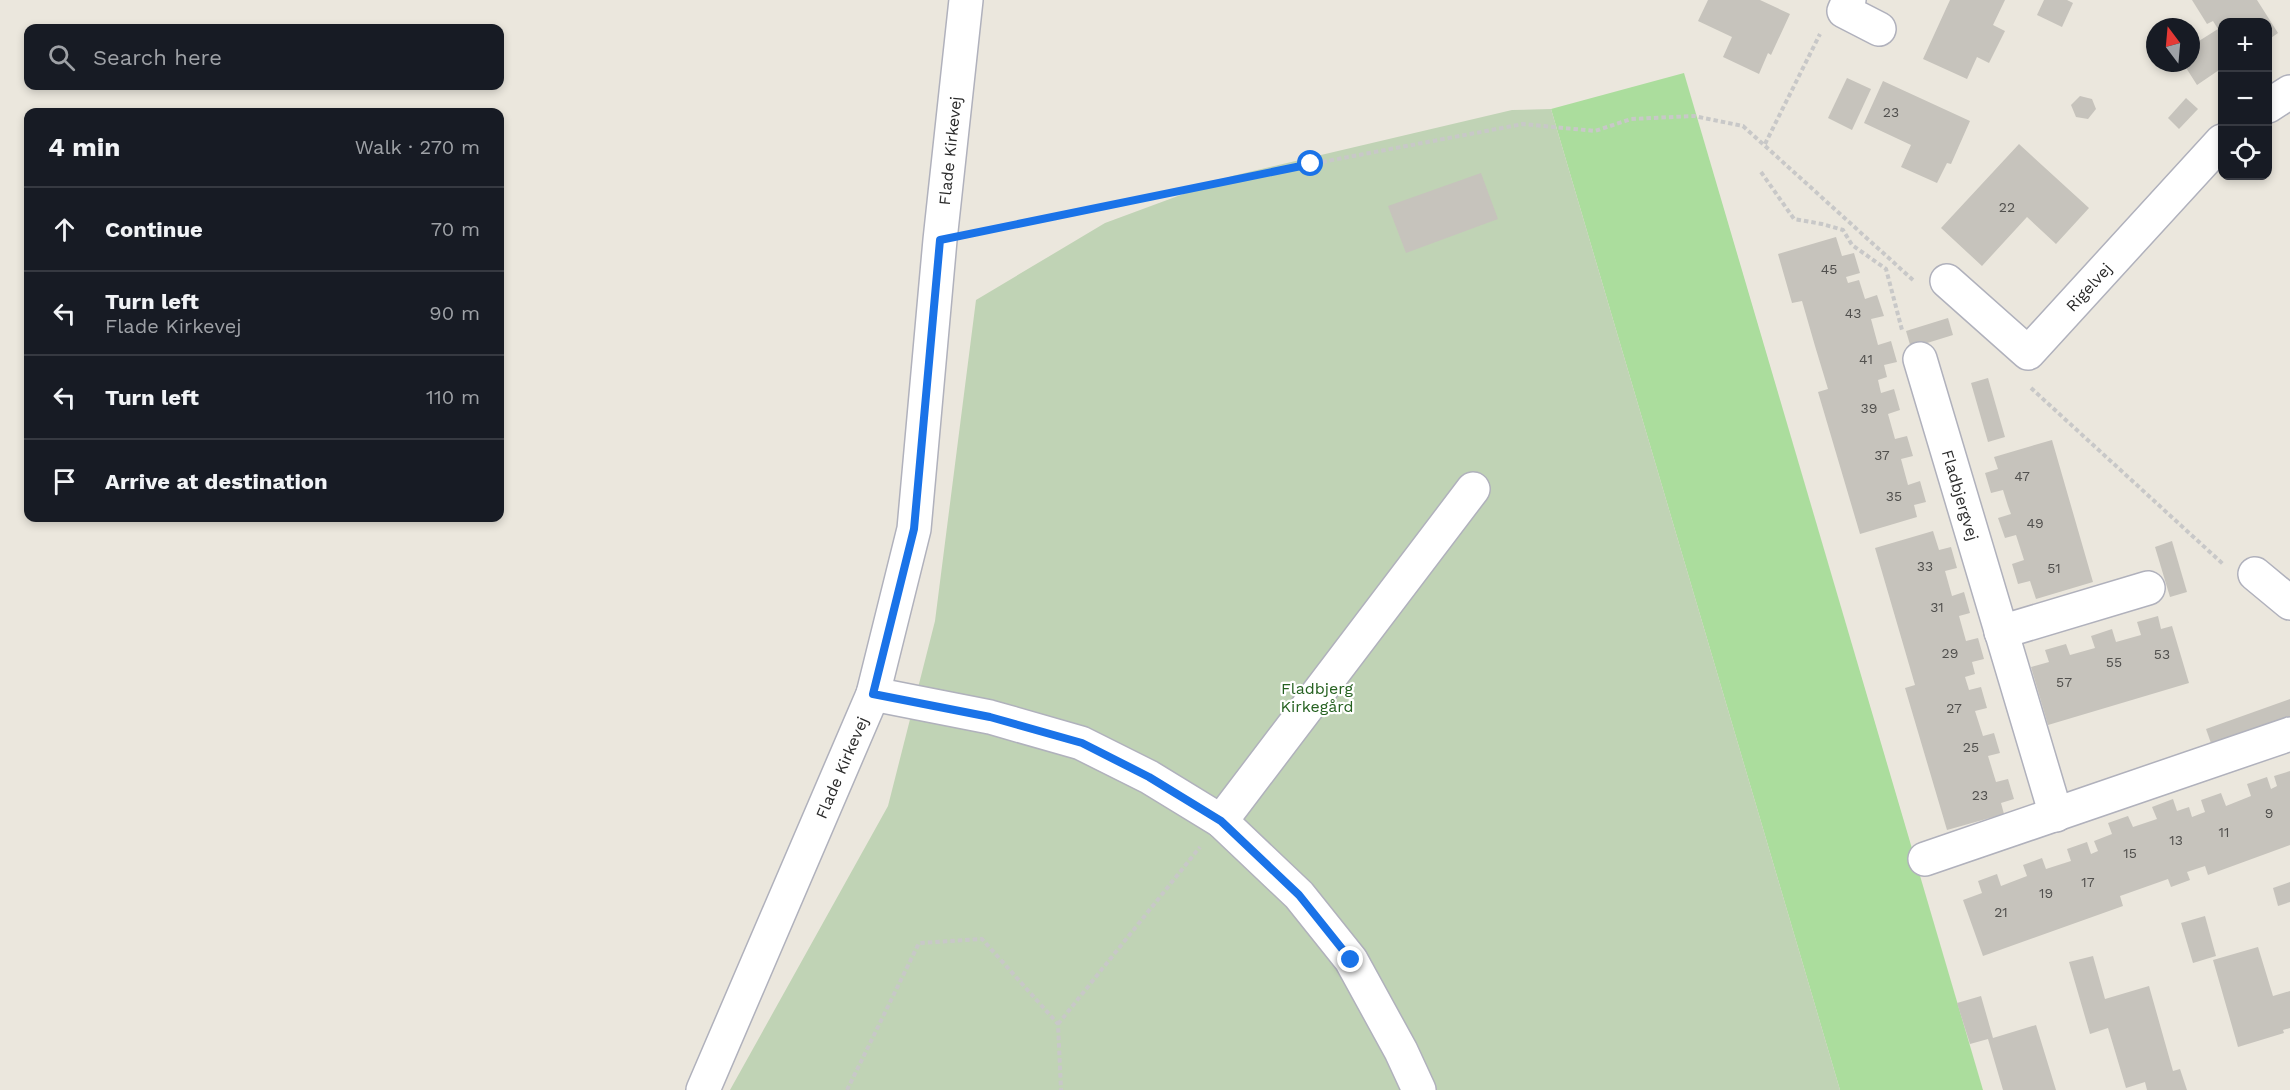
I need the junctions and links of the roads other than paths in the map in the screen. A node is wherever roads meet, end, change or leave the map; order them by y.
1 (966, 0) edge
2 (1847, 6) edge
3 (1879, 29) dead end
4 (2290, 92) edge
5 (2272, 103) edge
6 (2218, 146) edge
7 (1934, 284) road end
8 (1920, 359) road end
9 (1473, 489) dead end
10 (2255, 574) road end
11 (2148, 588) dead end
12 (2290, 603) edge
13 (2001, 632) junction
14 (873, 694) junction
15 (2290, 734) edge
16 (2056, 814) junction
17 (1221, 821) junction
18 (1925, 859) dead end
19 (703, 1090) edge
20 (1419, 1090) edge

1 - 14 street, Flade Kirkevej
2 - 3 street
4 - 5 street
6 - 7 street, Rigelvej
8 - 13 street, Fladbjergvej
9 - 17 street
10 - 12 street
11 - 13 street
13 - 16 street, Fladbjergvej
14 - 17 street
14 - 19 street, Flade Kirkevej
15 - 16 street
16 - 18 street
17 - 20 street

